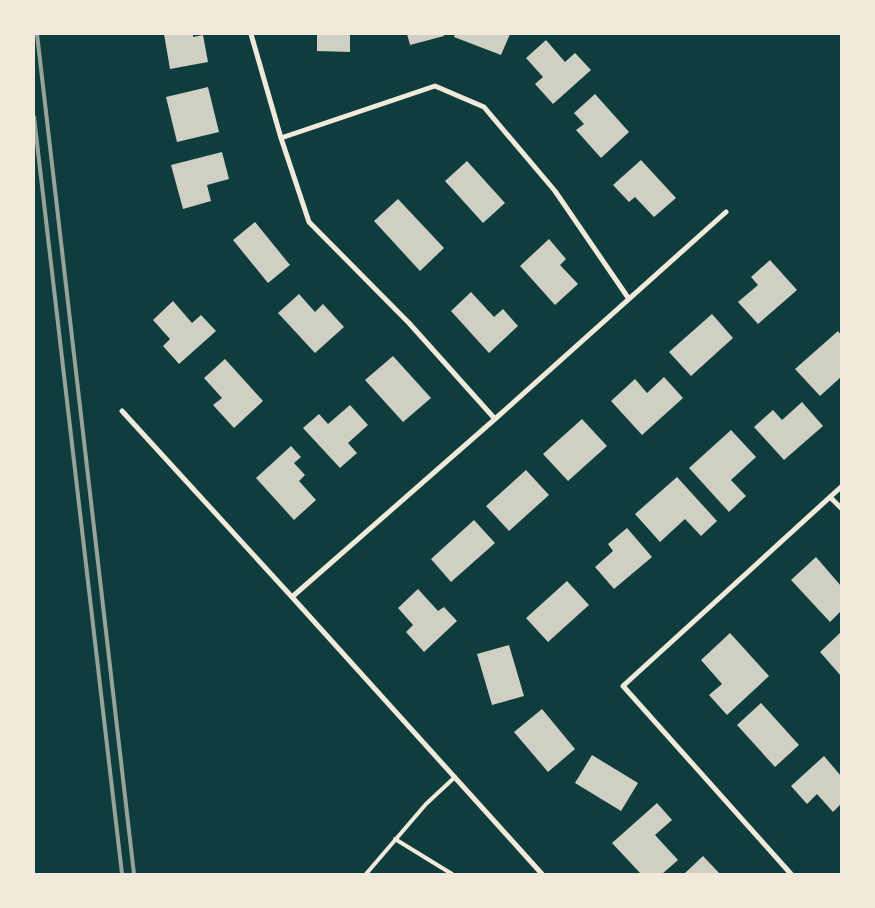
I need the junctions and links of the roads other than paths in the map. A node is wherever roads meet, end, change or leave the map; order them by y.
1 (250, 34) edge
2 (282, 138) junction
3 (726, 212) dead end
4 (629, 299) junction
5 (122, 411) dead end
6 (495, 419) junction
7 (841, 487) edge
8 (830, 497) junction
9 (841, 508) edge
10 (292, 597) junction
11 (455, 777) junction
12 (395, 840) junction
13 (366, 874) edge
14 (452, 874) edge
15 (542, 874) edge
16 (791, 874) edge

1 - 2 street
2 - 4 street
2 - 6 street
3 - 4 street
4 - 6 street
5 - 10 street
6 - 10 street
7 - 8 street
8 - 9 street
8 - 16 street
10 - 11 street
11 - 12 lane
11 - 15 street
12 - 13 lane
12 - 14 lane

